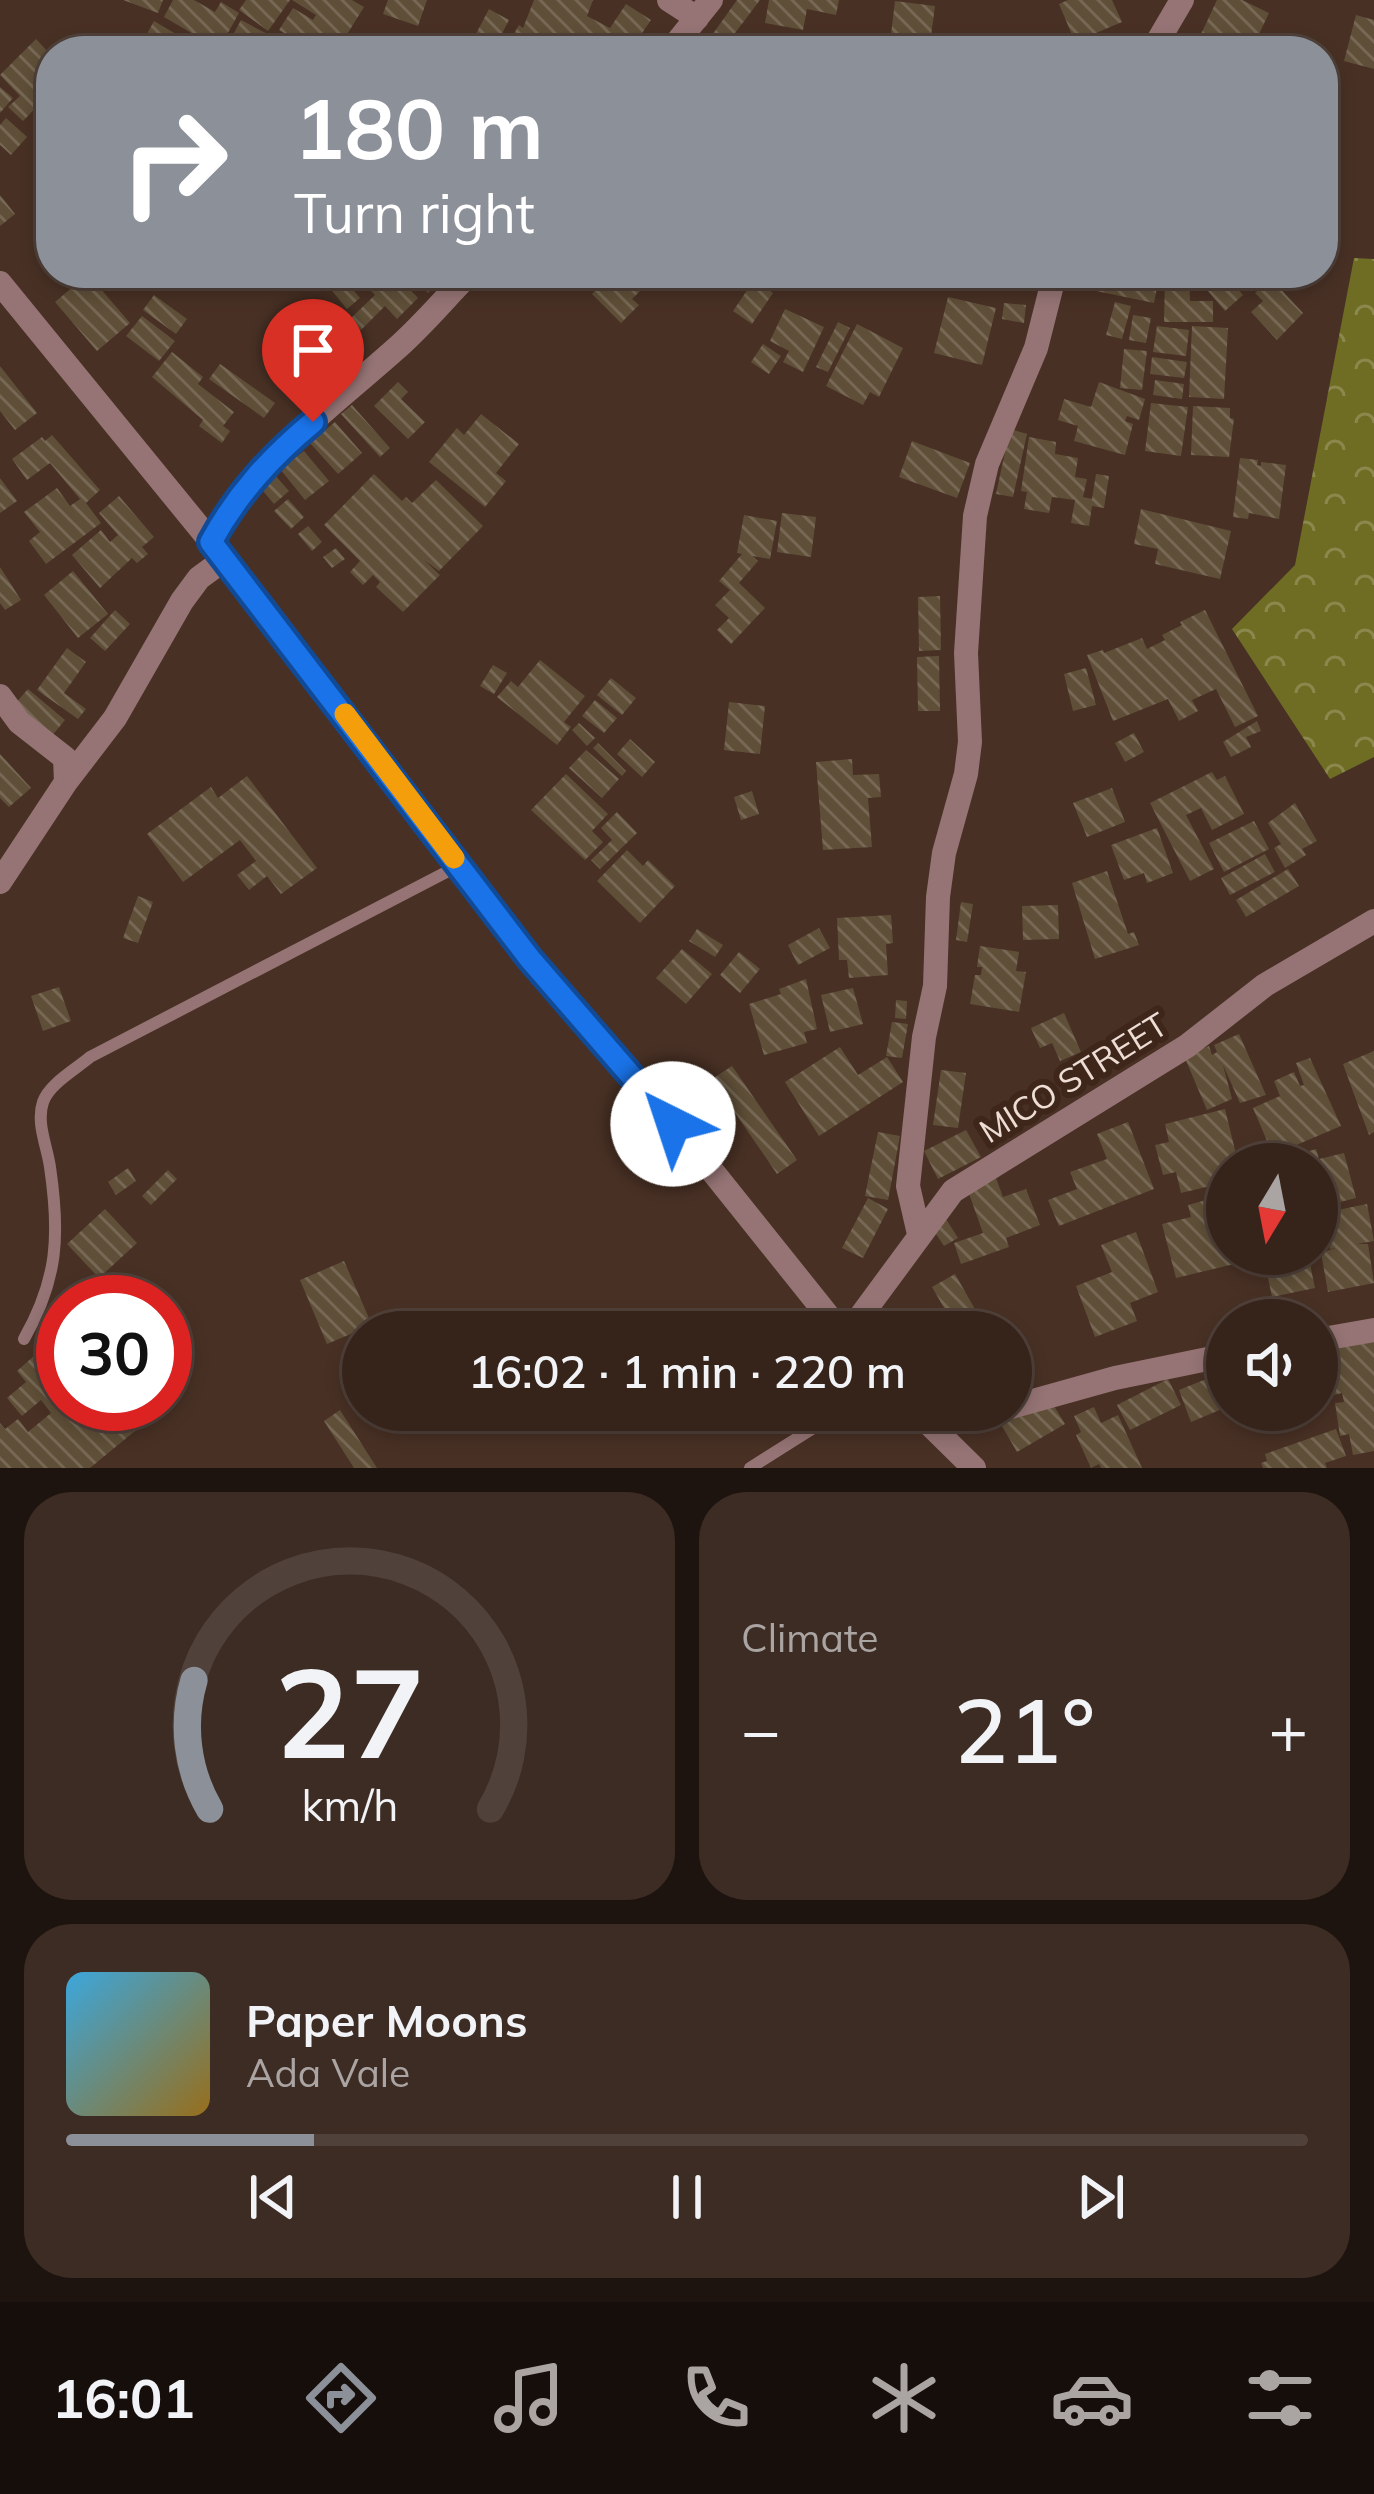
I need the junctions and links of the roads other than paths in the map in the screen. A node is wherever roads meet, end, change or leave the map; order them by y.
1 (669, 0) edge
2 (1182, 0) edge
3 (704, 9) edge
4 (682, 36) edge
5 (1161, 36) edge
6 (0, 284) edge
7 (456, 288) edge
8 (1051, 288) edge
9 (218, 551) junction
10 (0, 696) edge
11 (66, 782) junction
12 (459, 865) junction
13 (0, 882) edge
14 (1374, 921) edge
15 (919, 1234) junction
16 (828, 1311) edge
17 (861, 1311) edge
18 (1374, 1330) edge
19 (1338, 1336) edge
20 (24, 1340) dead end
21 (1206, 1359) edge
22 (1032, 1401) edge
23 (809, 1431) edge
24 (939, 1431) edge
25 (750, 1468) edge
26 (974, 1468) edge

1 - 3 street
2 - 5 street
3 - 4 street
6 - 9 street
7 - 9 street
8 - 15 street
9 - 11 street
9 - 12 street
10 - 11 street
11 - 13 street
12 - 16 street
12 - 20 lane
14 - 15 street, MICO STREET
15 - 17 street, MICO STREET
18 - 19 street
21 - 22 street
23 - 25 lane
24 - 26 street

